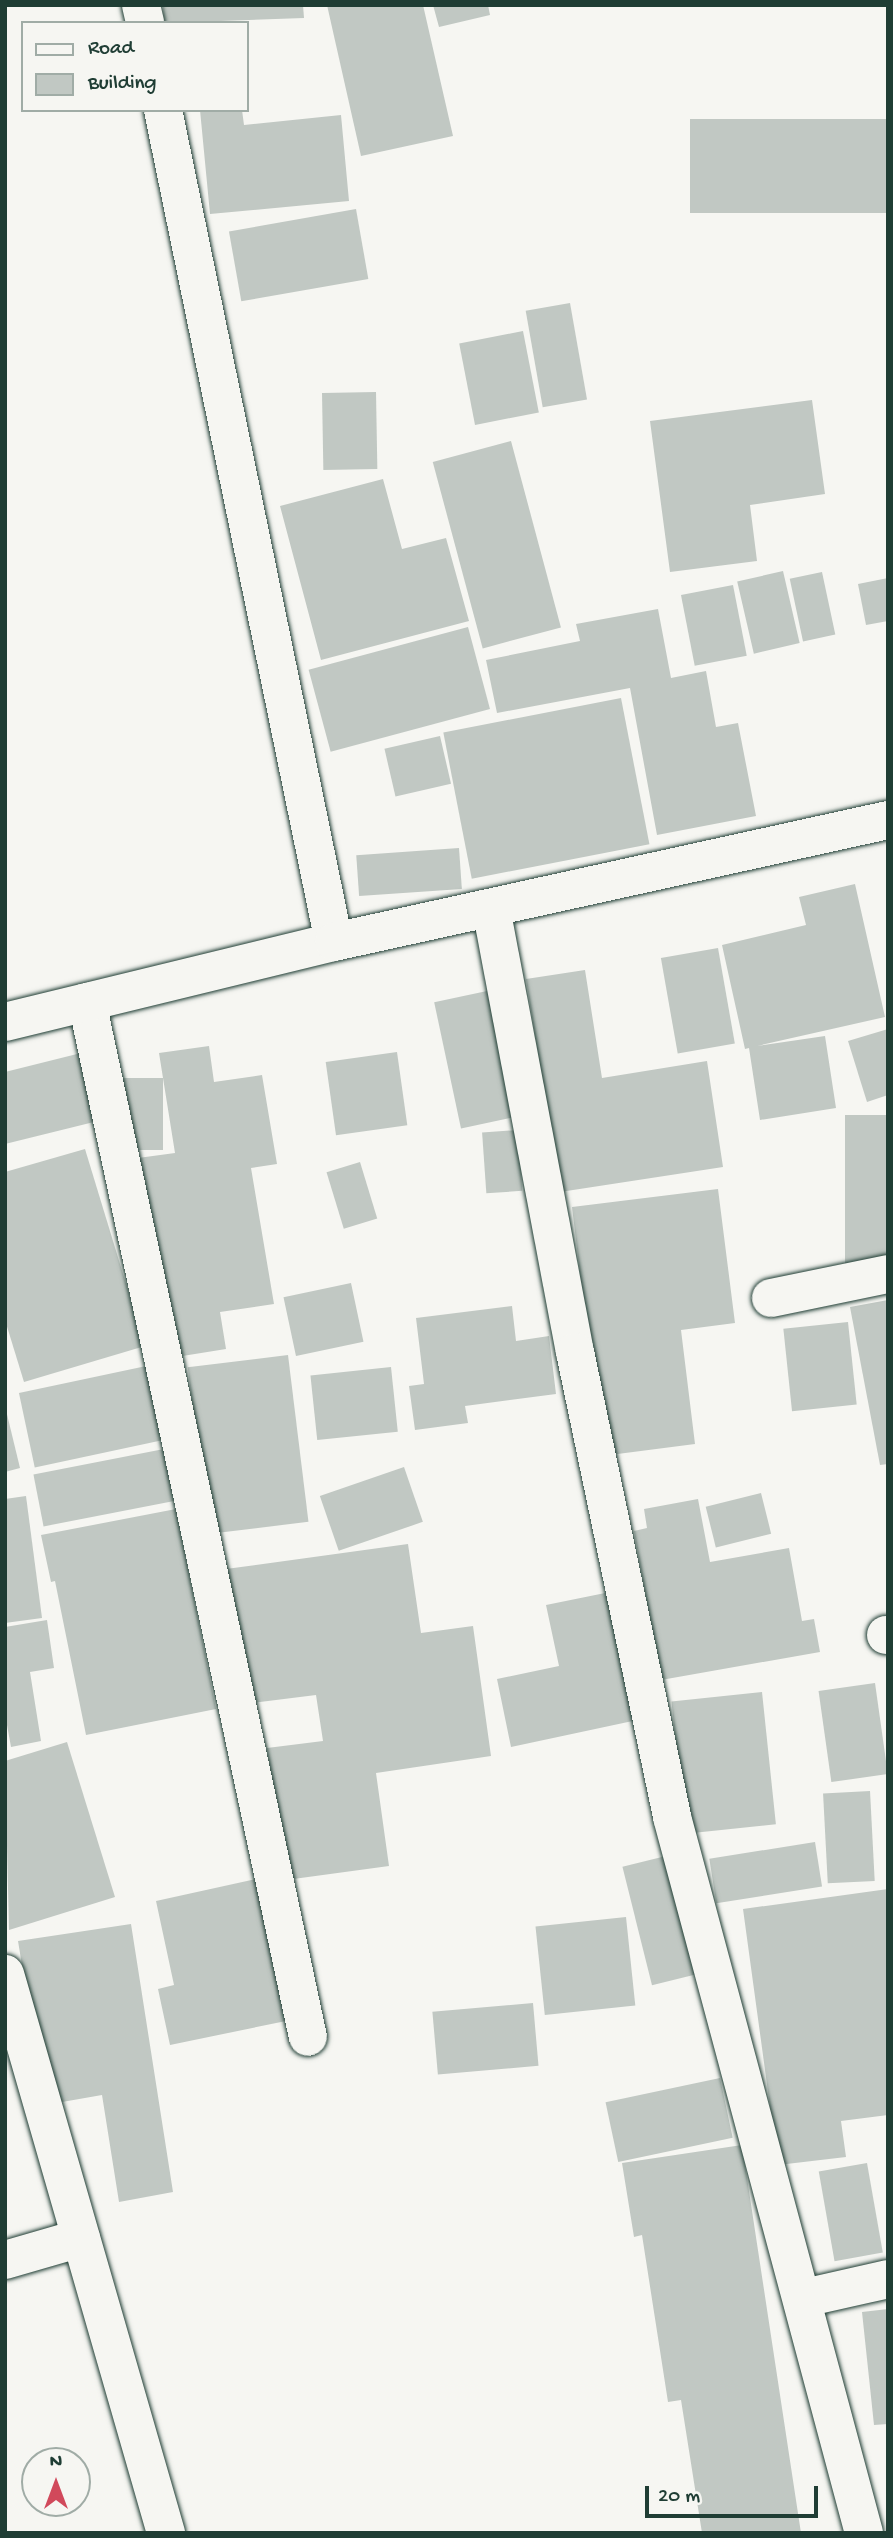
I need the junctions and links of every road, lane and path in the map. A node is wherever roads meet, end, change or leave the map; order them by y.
1 (163, 112) edge
2 (888, 820) edge
3 (491, 908) junction
4 (334, 942) junction
5 (87, 1002) junction
6 (5, 1022) edge
7 (888, 1274) edge
8 (771, 1298) dead end
9 (5, 1974) edge
10 (308, 2037) dead end
11 (81, 2238) junction
12 (5, 2260) edge
13 (888, 2279) edge
14 (804, 2298) junction
15 (166, 2533) edge
16 (864, 2533) edge

1 - 4 street
2 - 3 street
3 - 4 street
3 - 14 street
4 - 5 street
5 - 6 street
5 - 10 street
7 - 8 street
9 - 11 street
11 - 12 street
11 - 15 street
13 - 14 street
14 - 16 street

